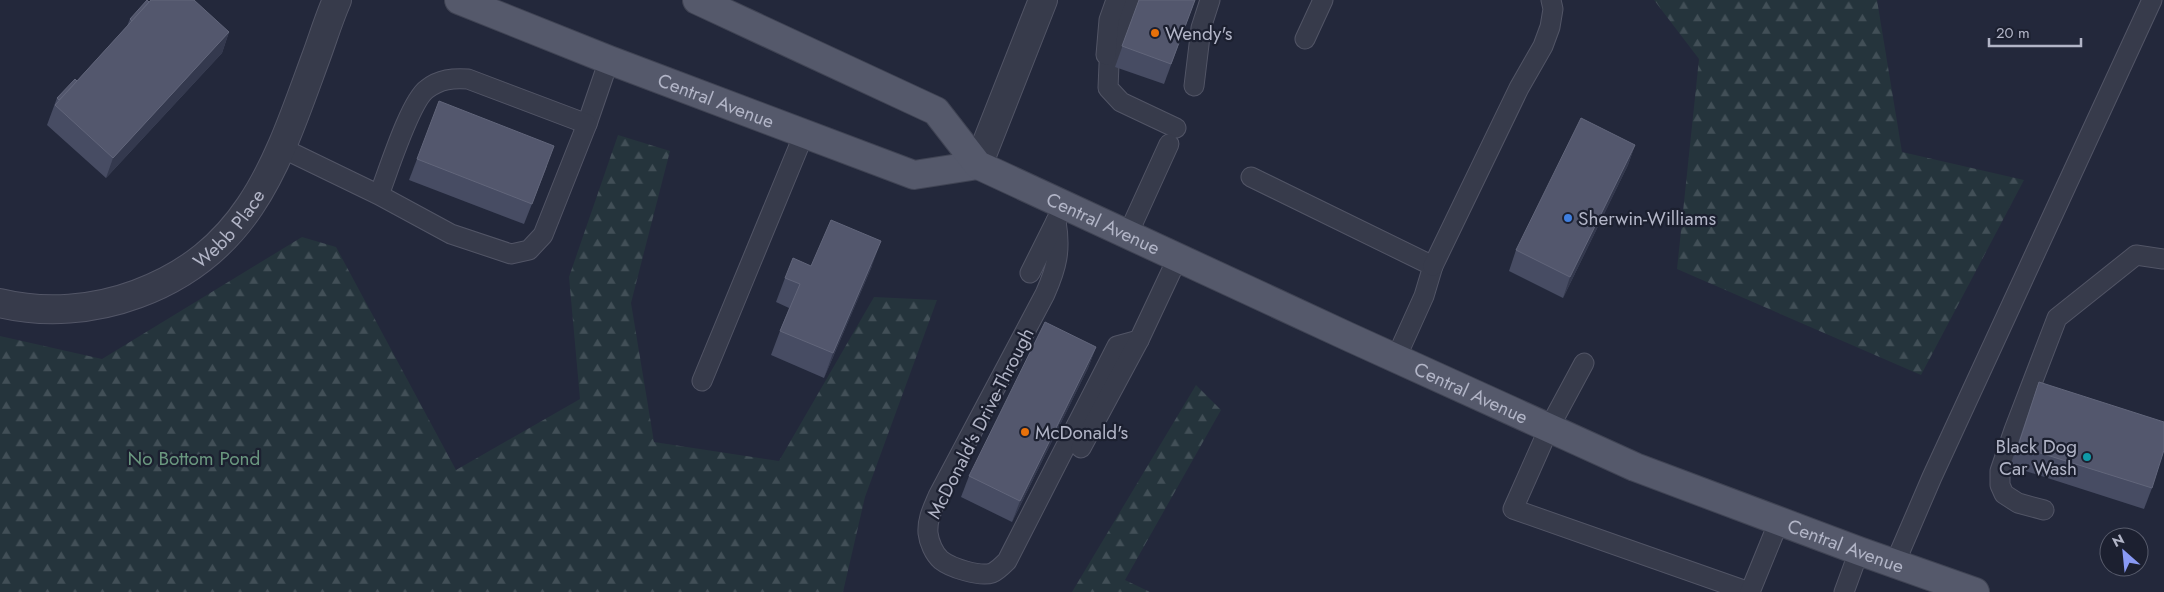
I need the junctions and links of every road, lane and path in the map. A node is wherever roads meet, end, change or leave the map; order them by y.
1 (337, 0) edge
2 (459, 0) edge
3 (697, 0) edge
4 (1043, 0) edge
5 (1116, 0) edge
6 (1134, 0) edge
7 (1210, 0) edge
8 (1323, 0) edge
9 (1551, 0) edge
10 (2152, 0) edge
11 (1305, 39) dead end
12 (610, 60) junction
13 (1107, 76) junction
14 (1194, 86) dead end
15 (587, 124) junction
16 (804, 134) junction
17 (282, 148) junction
18 (978, 165) junction
19 (1251, 177) dead end
20 (380, 195) junction
21 (1060, 212) junction
22 (1128, 234) junction
23 (1178, 257) junction
24 (2163, 259) dead end
25 (1433, 266) junction
26 (1030, 273) dead end
27 (0, 303) edge
28 (1139, 340) junction
29 (1396, 358) junction
30 (1584, 363) dead end
31 (702, 381) dead end
32 (1549, 428) junction
33 (1081, 448) dead end
34 (2044, 510) dead end
35 (1780, 521) junction
36 (1859, 551) junction
37 (1895, 563) junction
38 (1750, 592) edge
39 (1844, 592) edge
40 (1975, 592) edge

1 - 17 street, Webb Place
2 - 12 main road, Central Avenue
3 - 18 main road, Central Avenue
4 - 18 street
5 - 13 lane
6 - 13 lane
7 - 14 lane
8 - 11 lane
9 - 25 lane
10 - 37 lane
12 - 15 lane
12 - 16 main road, Central Avenue
13 - 22 lane
15 - 20 lane
15 - 20 lane
16 - 18 main road, Central Avenue
16 - 31 lane
17 - 20 lane
17 - 27 street, Webb Place
18 - 21 main road, Central Avenue
19 - 25 lane
21 - 22 main road, Central Avenue
21 - 26 lane
21 - 28 lane, McDonald's Drive-Through
22 - 23 main road, Central Avenue
23 - 28 lane
23 - 29 main road, Central Avenue
24 - 34 lane
25 - 29 lane
28 - 33 lane
29 - 32 main road, Central Avenue
30 - 32 lane
32 - 35 main road, Central Avenue
32 - 38 lane
35 - 36 main road, Central Avenue
35 - 38 lane
36 - 37 main road, Central Avenue
36 - 39 lane
37 - 40 main road, Central Avenue

